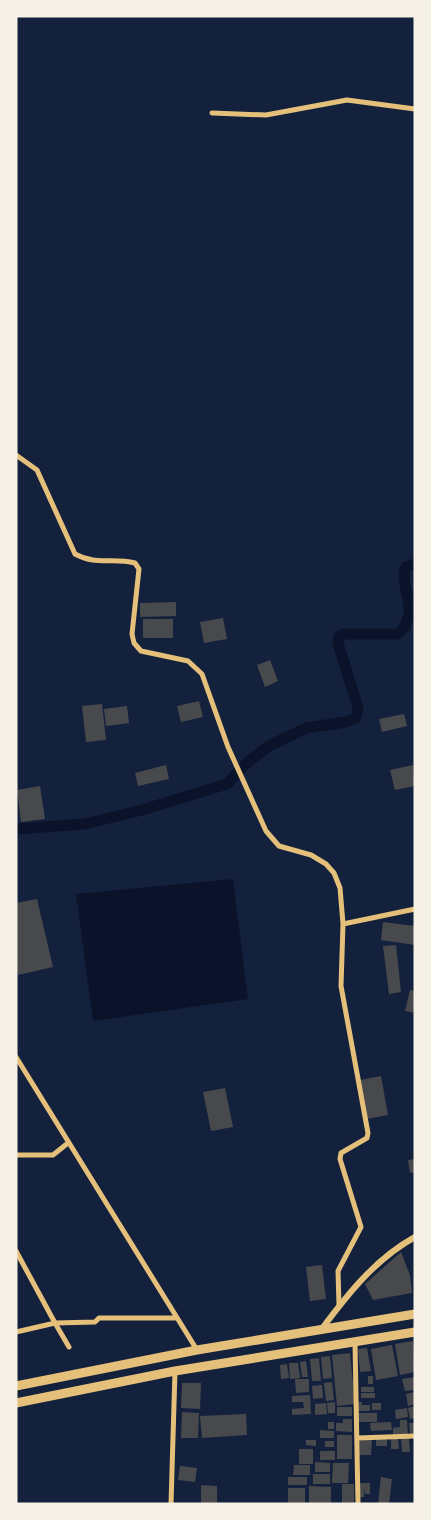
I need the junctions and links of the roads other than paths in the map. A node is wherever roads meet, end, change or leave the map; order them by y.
1 (415, 109) edge
2 (212, 113) dead end
3 (16, 455) edge
4 (415, 909) edge
5 (343, 924) junction
6 (16, 1057) edge
7 (68, 1142) junction
8 (16, 1155) edge
9 (415, 1238) edge
10 (16, 1251) edge
11 (339, 1305) junction
12 (415, 1314) edge
13 (177, 1318) junction
14 (55, 1323) junction
15 (321, 1330) junction
16 (16, 1332) edge
17 (415, 1332) edge
18 (355, 1343) junction
19 (69, 1347) dead end
20 (197, 1350) junction
21 (176, 1371) junction
22 (16, 1386) edge
23 (16, 1403) edge
24 (415, 1436) edge
25 (356, 1438) junction
26 (171, 1504) edge
27 (358, 1504) edge

1 - 2 street
3 - 5 street
4 - 5 street
5 - 11 street
6 - 7 street
7 - 8 street
7 - 13 street
9 - 11 street
10 - 14 street
11 - 15 street
12 - 15 highway
13 - 14 street
13 - 20 street
14 - 16 street
14 - 19 street
15 - 20 highway
17 - 18 highway
18 - 21 highway
18 - 25 street
20 - 22 highway
21 - 23 highway
21 - 26 street
24 - 25 street
25 - 27 street

